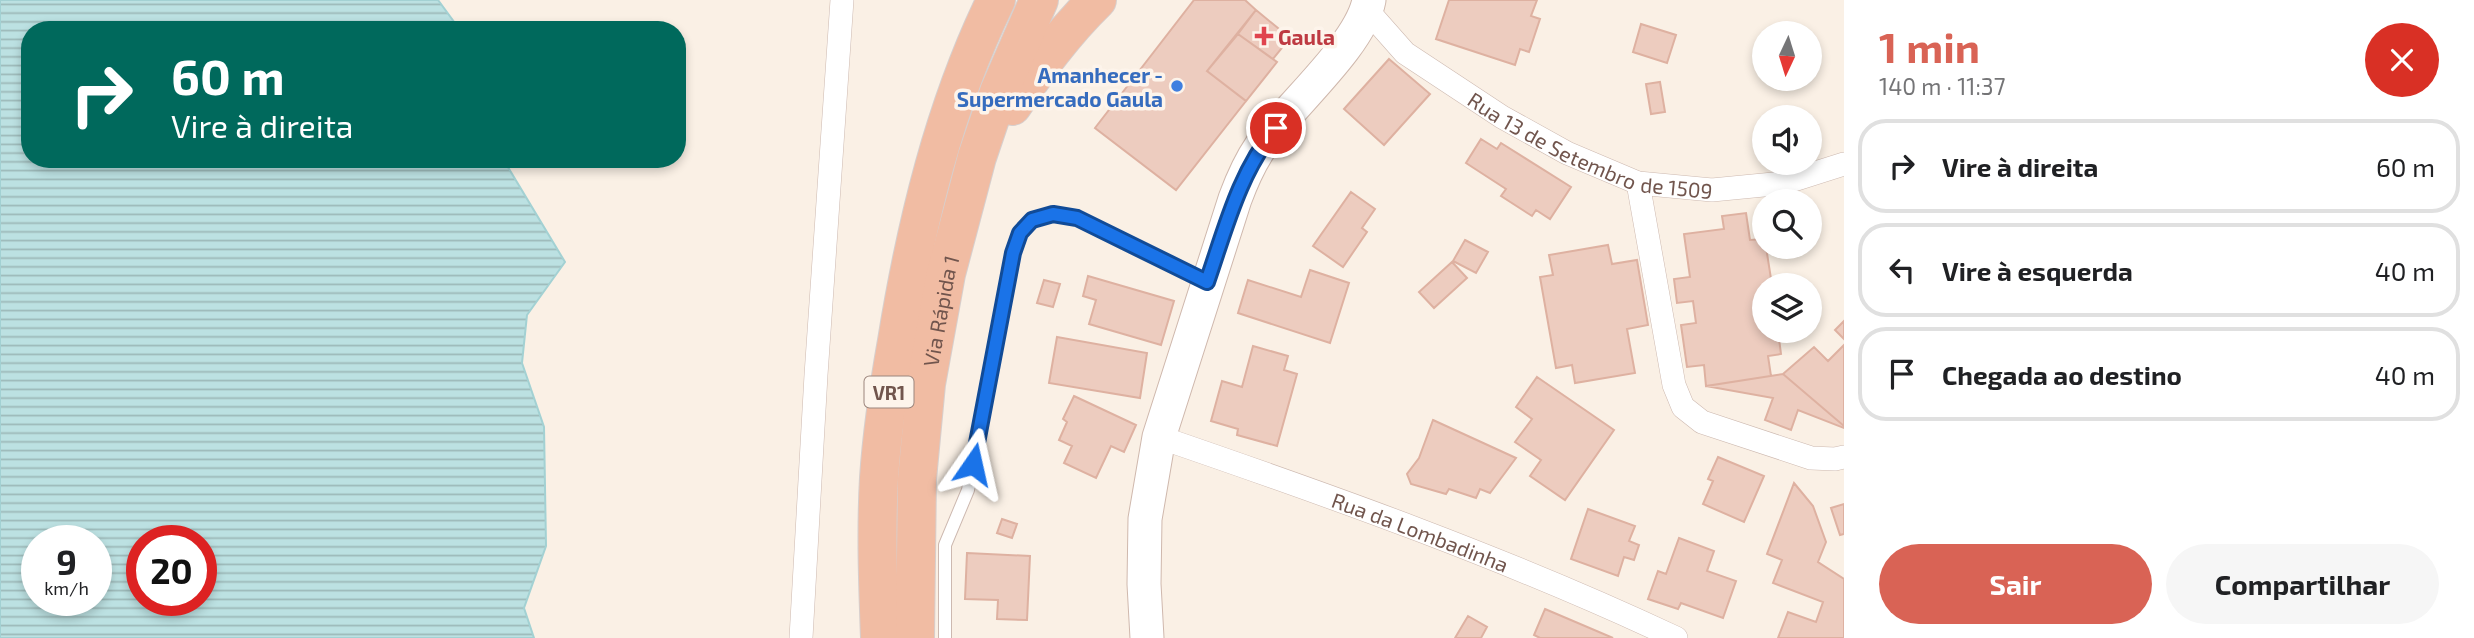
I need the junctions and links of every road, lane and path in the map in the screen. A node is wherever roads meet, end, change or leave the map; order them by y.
1 (842, 0) edge
2 (996, 0) edge
3 (1040, 0) edge
4 (1097, 0) edge
5 (1368, 5) edge
6 (977, 157) junction
7 (1844, 164) edge
8 (1638, 183) junction
9 (1207, 282) junction
10 (1158, 438) junction
11 (1844, 457) edge
12 (801, 638) edge
13 (880, 638) edge
14 (915, 638) edge
15 (945, 638) edge
16 (1147, 638) edge
17 (1676, 638) edge

1 - 12 street
2 - 13 highway, Via Rápida 1 / VR1
3 - 6 highway, Via Rápida 1 / VR1
4 - 6 highway
5 - 8 street, Rua 13 de Setembro de 1509
5 - 9 main road
6 - 14 highway, Via Rápida 1 / VR1
7 - 8 street, Rua 13 de Setembro de 1509
8 - 11 street
9 - 10 main road
9 - 15 lane
10 - 16 main road
10 - 17 street, Rua da Lombadinha

